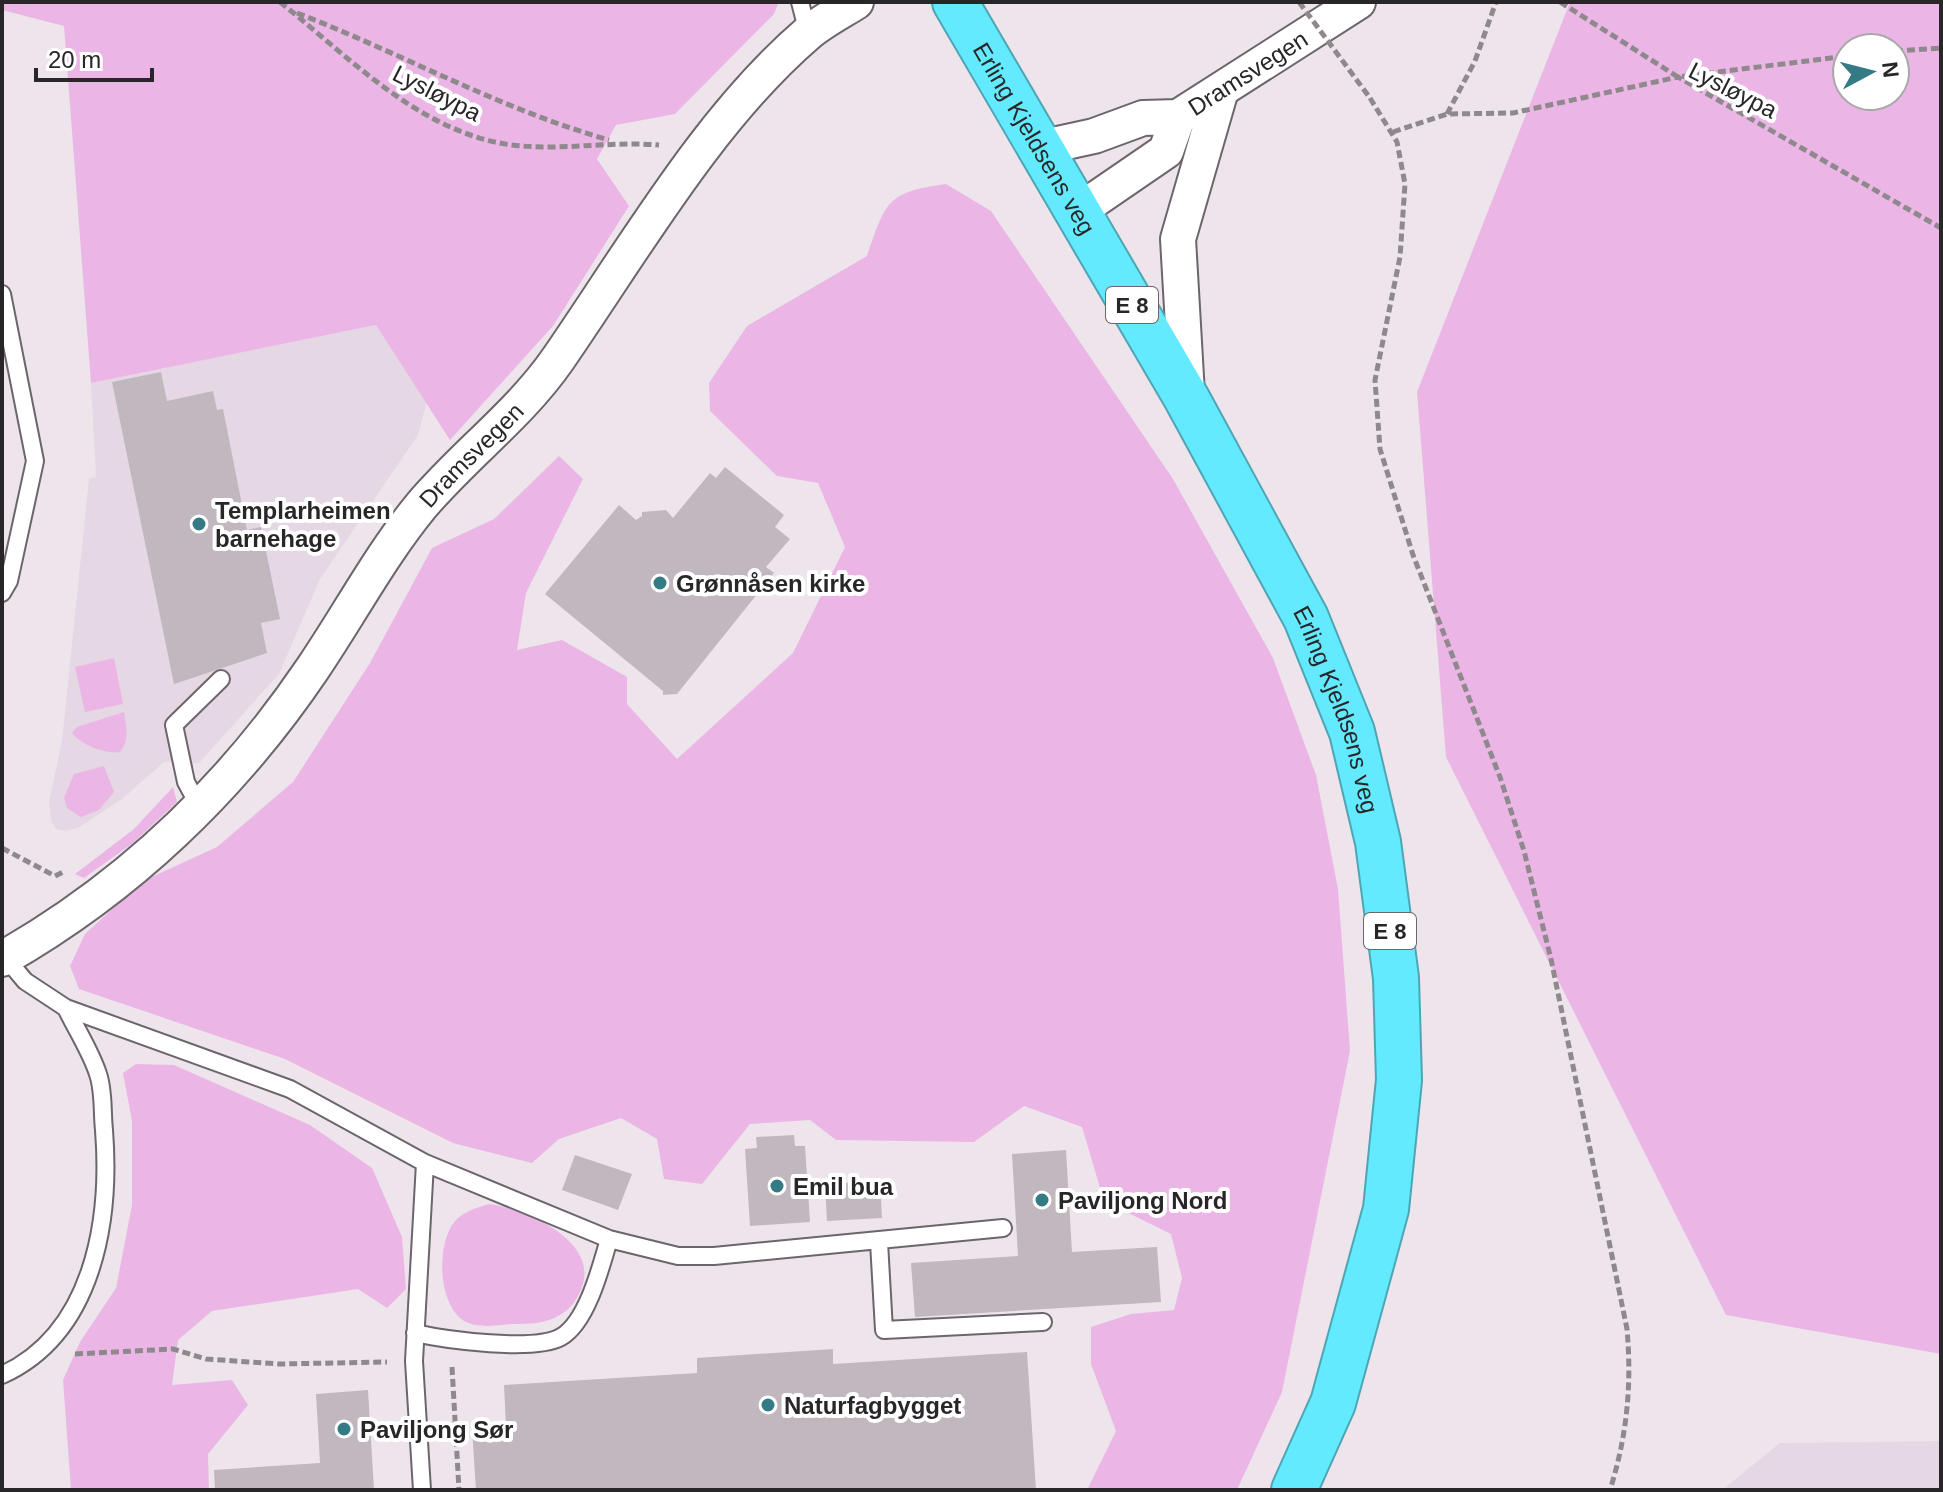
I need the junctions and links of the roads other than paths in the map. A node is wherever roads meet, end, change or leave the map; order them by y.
1 (856, 2) edge
2 (955, 2) edge
3 (1358, 2) edge
4 (804, 18) edge
5 (1221, 90) junction
6 (1178, 117) junction
7 (1039, 148) junction
8 (1077, 212) junction
9 (2, 294) edge
10 (1187, 399) junction
11 (2, 593) edge
12 (221, 679) dead end
13 (200, 808) junction
14 (4, 958) edge
15 (66, 1008) junction
16 (425, 1163) junction
17 (1003, 1228) dead end
18 (609, 1239) junction
19 (879, 1242) junction
20 (1043, 1322) dead end
21 (415, 1333) junction
22 (2, 1375) edge
23 (422, 1490) edge
24 (1294, 1490) edge

1 - 4 street, Dramsvegen
2 - 7 highway, Erling Kjeldsens veg / E 8
3 - 5 street, Dramsvegen
4 - 13 street, Dramsvegen
5 - 6 street, Dramsvegen
5 - 10 street
6 - 7 street, Dramsvegen
6 - 8 street, Dramsvegen
7 - 8 highway, Erling Kjeldsens veg / E 8
8 - 10 highway, Erling Kjeldsens veg / E 8
9 - 11 lane
10 - 24 highway, Erling Kjeldsens veg / E 8
12 - 13 lane
13 - 14 street, Dramsvegen
14 - 15 lane
15 - 16 lane
15 - 22 lane
16 - 18 lane
16 - 21 lane
17 - 19 lane
18 - 19 lane
18 - 21 lane
19 - 20 lane
21 - 23 lane

